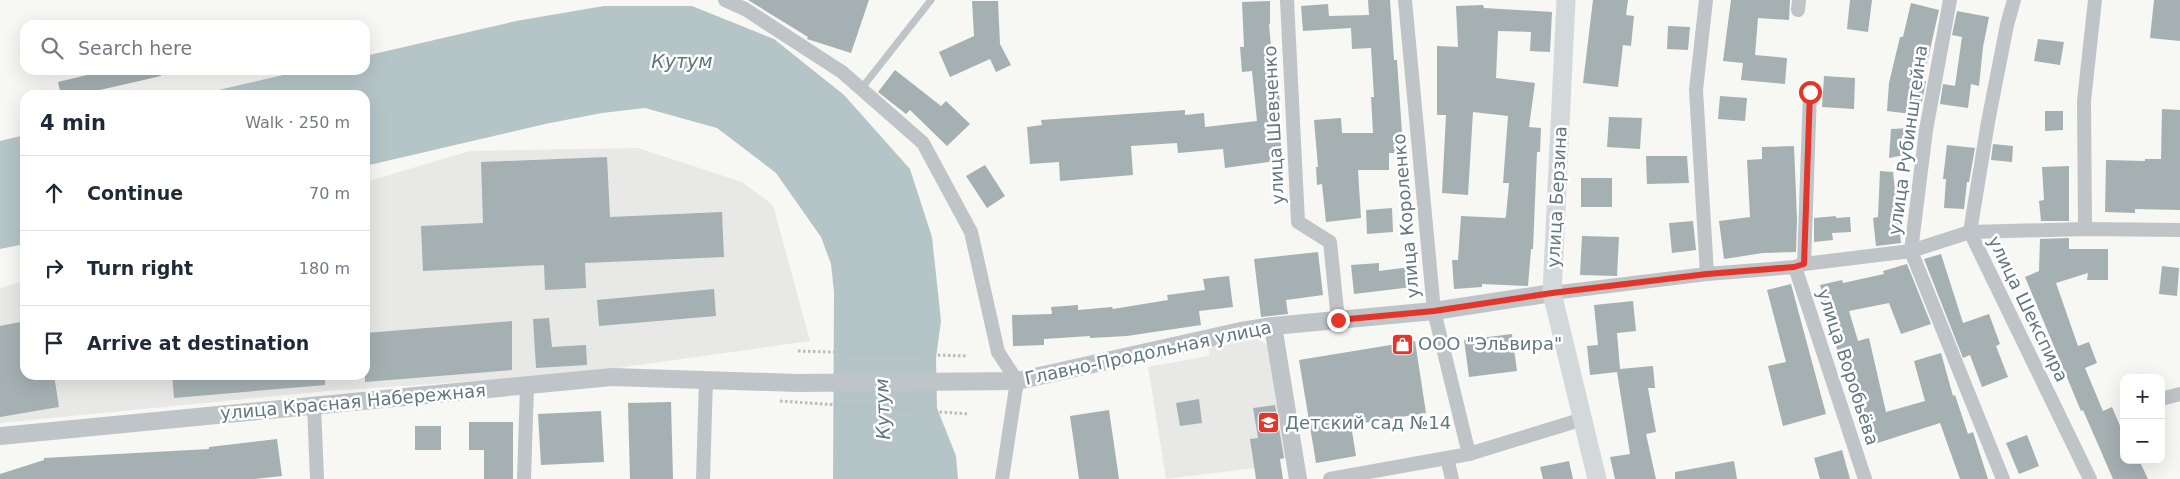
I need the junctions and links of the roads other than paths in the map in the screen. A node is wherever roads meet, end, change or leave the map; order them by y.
1 (725, 0) edge
2 (931, 0) edge
3 (1287, 0) edge
4 (1405, 0) edge
5 (1566, 0) edge
6 (1706, 0) edge
7 (1950, 0) edge
8 (2014, 0) edge
9 (2095, 0) edge
10 (861, 89) junction
11 (1810, 92) dead end
12 (2085, 229) junction
13 (2180, 230) edge
14 (1970, 232) junction
15 (1911, 252) junction
16 (1799, 266) junction
17 (1707, 274) junction
18 (1552, 293) junction
19 (1434, 311) junction
20 (1338, 320) junction
21 (1273, 326) junction
22 (706, 380) junction
23 (1017, 381) junction
24 (798, 383) joint
25 (526, 386) junction
26 (2180, 394) edge
27 (2165, 398) edge
28 (314, 405) junction
29 (1583, 419) junction
30 (0, 436) edge
31 (1469, 454) junction
32 (1447, 458) junction
33 (317, 479) edge
34 (524, 479) edge
35 (703, 479) edge
36 (1002, 479) edge
37 (1298, 479) edge
38 (1330, 479) edge
39 (1452, 479) edge
40 (1597, 479) edge
41 (1865, 479) edge
42 (2003, 479) edge
43 (2090, 479) edge

1 - 10 street
2 - 10 lane
3 - 20 street, улица Шевченко
4 - 19 street, улица Короленко
5 - 18 main road, улица Берзина
6 - 17 street
7 - 15 street, улица Рубинштейна
8 - 14 street, улица Шекспира
9 - 12 street
10 - 23 street
11 - 16 street
12 - 13 street, Главно-Продольная улица
12 - 14 street, Главно-Продольная улица
14 - 15 street, Главно-Продольная улица
14 - 43 street, улица Шекспира
15 - 16 street, Главно-Продольная улица
15 - 42 street, улица Рубинштейна
16 - 17 street, Главно-Продольная улица
16 - 41 street, улица Воробьёва
17 - 18 street, Главно-Продольная улица
18 - 19 street, Главно-Продольная улица
18 - 29 main road, улица Берзина
19 - 20 street, Главно-Продольная улица
19 - 31 street, улица Короленко
20 - 21 street, Главно-Продольная улица
21 - 23 street, Главно-Продольная улица
21 - 37 street
22 - 24 street, улица Красная Набережная
22 - 25 street, улица Красная Набережная
22 - 35 street
23 - 24 street, Главно-Продольная улица
23 - 36 street
25 - 28 street, улица Красная Набережная
25 - 34 street
26 - 27 street
28 - 30 street, улица Красная Набережная
28 - 33 street
29 - 31 street
29 - 40 main road, улица Берзина
31 - 32 street
32 - 38 street
32 - 39 street

